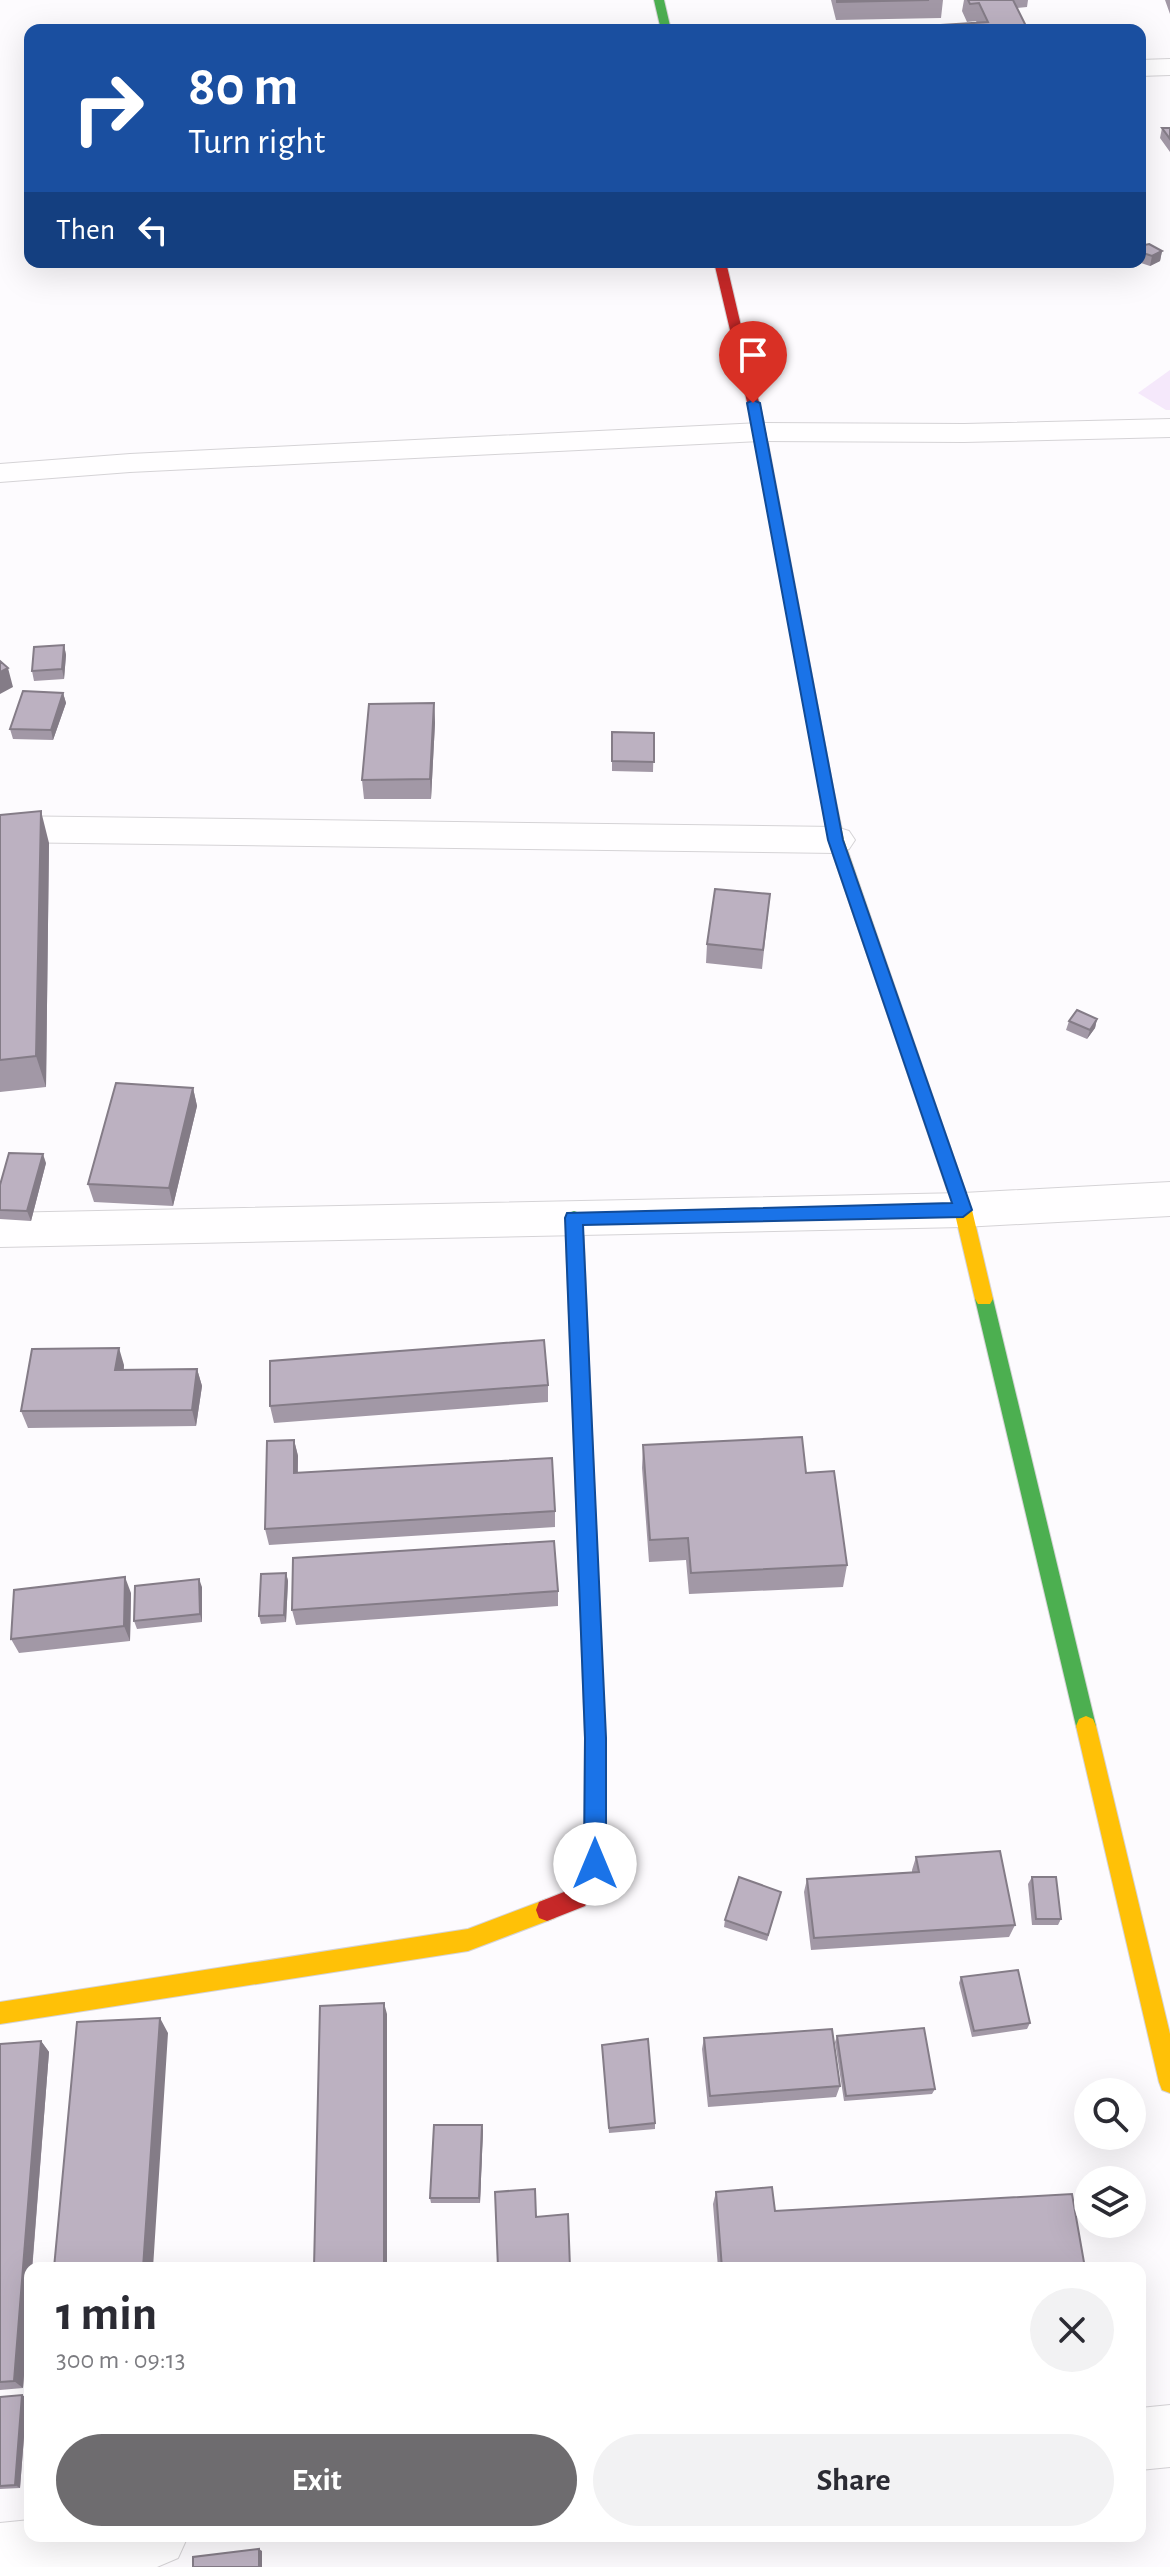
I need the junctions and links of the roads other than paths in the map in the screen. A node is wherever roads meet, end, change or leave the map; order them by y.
1 (659, 0) edge
2 (665, 24) edge
3 (1170, 67) edge
4 (1146, 68) edge
5 (721, 268) edge
6 (1170, 428) edge
7 (760, 432) junction
8 (0, 473) edge
9 (0, 829) edge
10 (836, 840) junction
11 (1170, 1199) edge
12 (963, 1210) junction
13 (574, 1218) junction
14 (0, 1230) edge
15 (0, 2013) edge
16 (1170, 2082) edge
17 (1170, 2436) edge
18 (1146, 2438) edge
19 (107, 2542) edge
20 (0, 2555) edge

1 - 2 street
3 - 4 street
5 - 7 street
6 - 7 street
7 - 8 street
7 - 10 street
9 - 10 street
10 - 12 street
11 - 12 street
12 - 13 street
12 - 16 street
13 - 14 street
13 - 15 street
17 - 18 street
19 - 20 street

